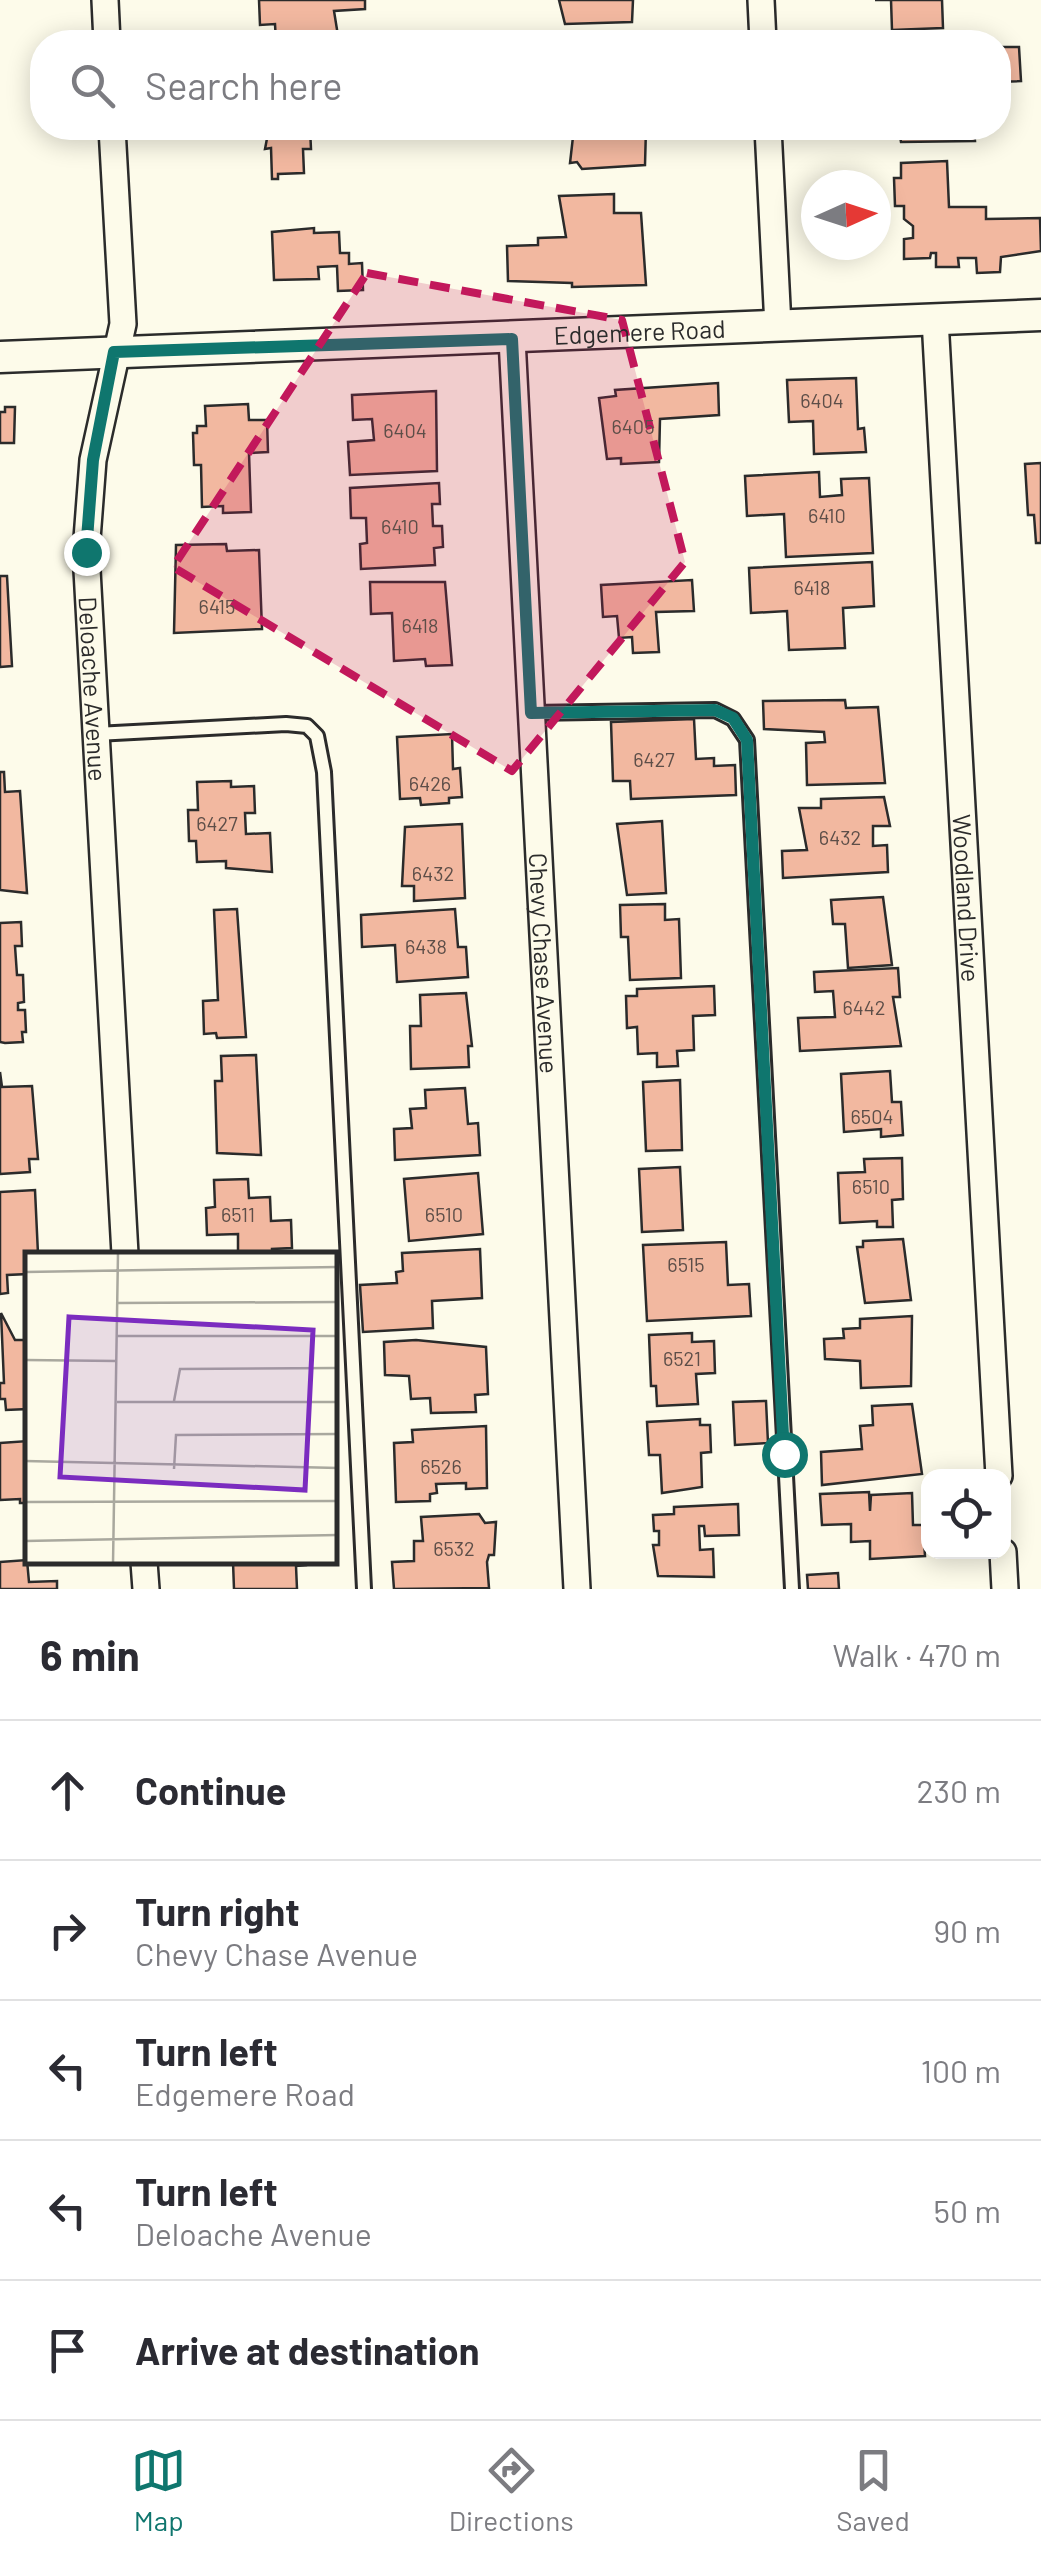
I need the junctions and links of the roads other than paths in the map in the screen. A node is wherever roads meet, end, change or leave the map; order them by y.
1 (104, 0) edge
2 (761, 0) edge
3 (106, 30) edge
4 (762, 30) edge
5 (113, 140) edge
6 (769, 140) edge
7 (1041, 315) edge
8 (935, 320) junction
9 (778, 326) junction
10 (512, 339) junction
11 (114, 352) junction
12 (0, 356) edge
13 (531, 713) junction
14 (93, 734) junction
15 (125, 1252) edge
16 (999, 1469) edge
17 (1003, 1559) edge
18 (144, 1564) edge
19 (146, 1589) edge
20 (364, 1589) edge
21 (577, 1589) edge
22 (792, 1589) edge
23 (1005, 1589) edge

1 - 3 street
2 - 4 street
5 - 11 street, Deloache Avenue
6 - 9 street
7 - 8 street, Edgemere Road
8 - 9 street, Edgemere Road
8 - 16 street, Woodland Drive
9 - 10 street, Edgemere Road
10 - 11 street, Edgemere Road
10 - 13 street, Chevy Chase Avenue
11 - 12 street, Edgemere Road
11 - 14 street, Deloache Avenue
13 - 21 street, Chevy Chase Avenue
13 - 22 lane
14 - 15 street, Deloache Avenue
14 - 20 lane
17 - 23 street
18 - 19 street

